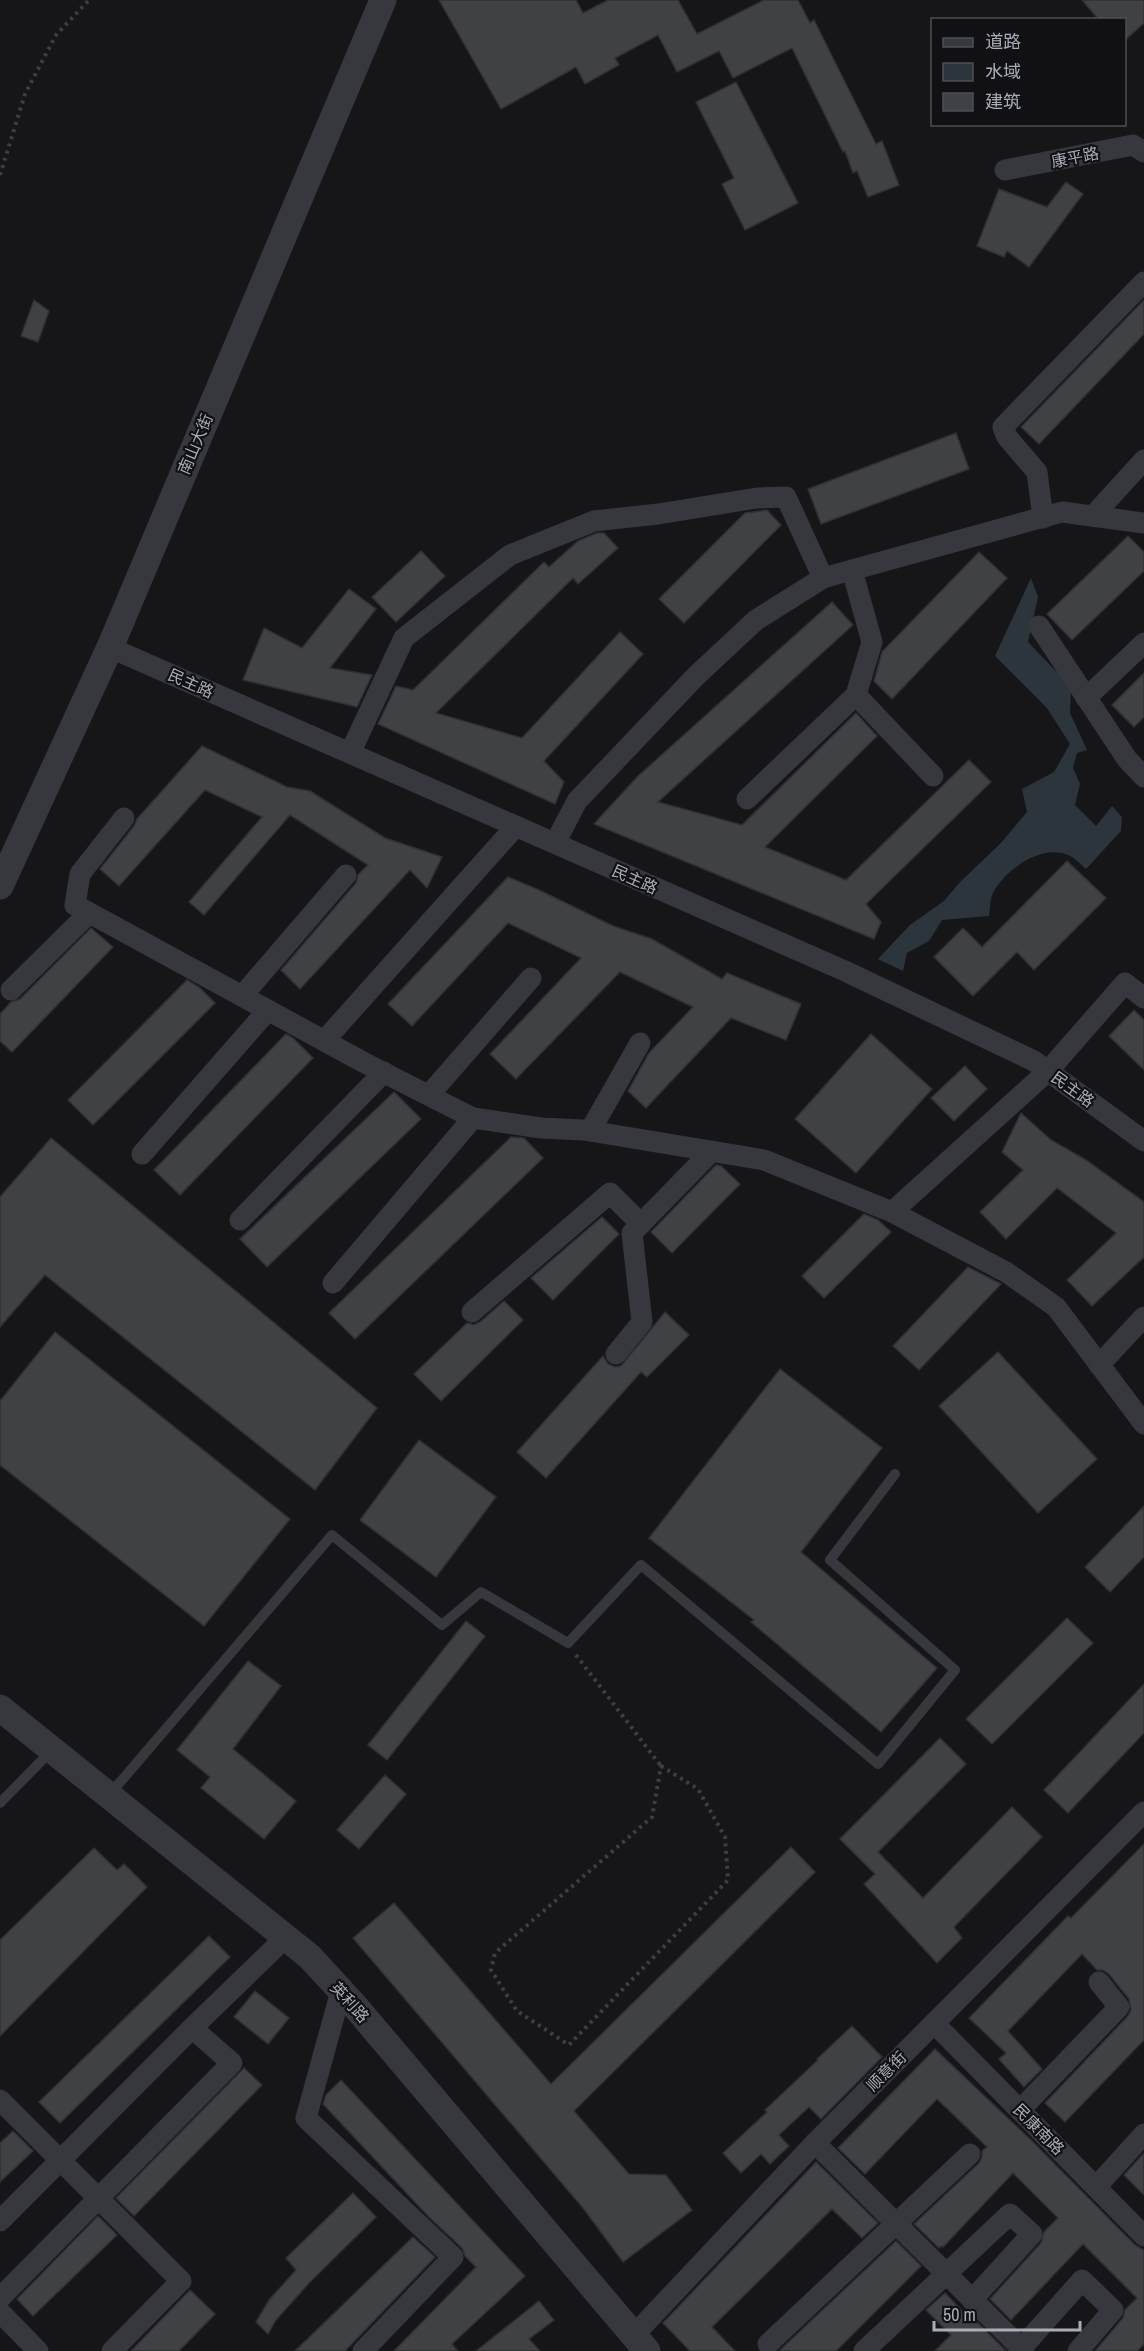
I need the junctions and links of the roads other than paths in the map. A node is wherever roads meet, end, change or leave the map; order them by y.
1 (368, 0) edge
2 (383, 0) edge
3 (1144, 152) edge
4 (1005, 170) dead end
5 (1144, 282) edge
6 (1144, 460) edge
7 (1093, 516) junction
8 (1043, 518) junction
9 (1144, 523) edge
10 (852, 570) junction
11 (823, 578) junction
12 (1039, 626) dead end
13 (1144, 643) edge
14 (111, 645) junction
15 (856, 695) junction
16 (1086, 698) junction
17 (350, 753) junction
18 (933, 776) dead end
19 (1144, 777) edge
20 (747, 799) dead end
21 (124, 818) dead end
22 (516, 826) junction
23 (555, 843) junction
24 (0, 849) edge
25 (345, 875) dead end
26 (0, 886) edge
27 (89, 912) junction
28 (531, 978) dead end
29 (11, 990) dead end
30 (242, 996) junction
31 (1144, 998) edge
32 (268, 1010) junction
33 (324, 1041) junction
34 (640, 1043) dead end
35 (1048, 1071) junction
36 (384, 1072) junction
37 (429, 1095) junction
38 (473, 1118) junction
39 (590, 1131) junction
40 (1144, 1141) edge
41 (712, 1151) junction
42 (142, 1154) dead end
43 (892, 1212) junction
44 (240, 1220) dead end
45 (641, 1224) junction
46 (333, 1282) dead end
47 (472, 1312) dead end
48 (1144, 1317) edge
49 (616, 1354) dead end
50 (1099, 1365) junction
51 (1144, 1424) edge
52 (895, 1474) dead end
53 (0, 1708) edge
54 (53, 1749) junction
55 (109, 1795) junction
56 (0, 1803) edge
57 (1142, 1818) edge
58 (285, 1938) junction
59 (1100, 1983) dead end
60 (341, 1991) junction
61 (934, 2023) junction
62 (192, 2028) junction
63 (0, 2100) edge
64 (1020, 2110) junction
65 (1144, 2134) edge
66 (815, 2143) junction
67 (970, 2154) dead end
68 (61, 2161) junction
69 (1096, 2187) junction
70 (99, 2198) junction
71 (0, 2222) edge
72 (896, 2224) junction
73 (1144, 2236) edge
74 (946, 2274) junction
75 (0, 2298) edge
76 (972, 2300) junction
77 (0, 2312) edge
78 (641, 2343) edge
79 (768, 2344) dead end
80 (1021, 2350) edge
81 (38, 2351) edge
82 (112, 2351) edge
83 (363, 2351) edge
84 (864, 2351) edge
85 (1078, 2351) edge

1 - 24 street, 南山大街
2 - 14 street, 南山大街
3 - 4 street, 康平路
5 - 8 street
6 - 7 street
7 - 8 street
7 - 9 street
8 - 10 street
10 - 11 street
10 - 15 street
11 - 17 street
11 - 23 street
12 - 16 street
13 - 16 street
14 - 17 street, 民主路
14 - 26 street, 南山大街
15 - 18 street
15 - 20 street
16 - 19 street
17 - 22 street, 民主路
21 - 27 street
22 - 23 street, 民主路
22 - 33 street
23 - 35 street, 民主路
25 - 30 street
27 - 29 street
27 - 30 street
28 - 37 street
30 - 32 street
31 - 35 street
32 - 33 street
32 - 42 street
33 - 36 street
34 - 39 street
35 - 40 street, 民主路
35 - 43 street
36 - 37 street
36 - 44 street
37 - 38 street
38 - 39 street
38 - 46 street
39 - 41 street
41 - 43 street
41 - 45 street
43 - 50 street
45 - 47 street
45 - 49 street
48 - 50 street
50 - 51 street
52 - 55 lane
53 - 54 street, 英利路
54 - 55 street, 英利路
54 - 56 lane
55 - 58 street, 英利路
57 - 61 street, 顺意街
58 - 60 street, 英利路
58 - 62 street
59 - 64 street
60 - 78 street, 英利路
60 - 83 street
61 - 64 street, 民康南路
61 - 66 street, 顺意街
62 - 68 street
62 - 70 street
63 - 68 street
64 - 69 street, 民康南路
65 - 69 street
66 - 72 street
66 - 78 street, 顺意街
67 - 72 street
68 - 70 street
68 - 71 street
69 - 73 street, 民康南路
70 - 75 street
70 - 82 street
72 - 74 street
72 - 79 street
74 - 76 street
74 - 76 street
74 - 84 street
76 - 80 street
77 - 81 street
80 - 85 street

